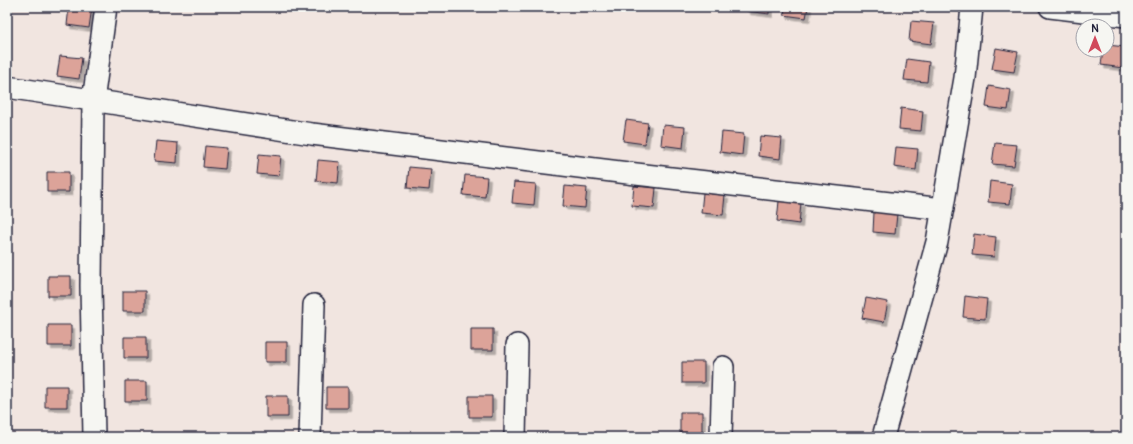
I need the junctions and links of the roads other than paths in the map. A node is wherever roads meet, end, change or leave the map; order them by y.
1 (106, 7) edge
2 (972, 7) edge
3 (1050, 7) edge
4 (1126, 16) edge
5 (7, 87) edge
6 (94, 101) junction
7 (943, 209) junction
8 (314, 305) dead end
9 (517, 345) dead end
10 (723, 367) dead end
11 (94, 437) edge
12 (310, 437) edge
13 (515, 437) edge
14 (721, 437) edge
15 (883, 437) edge

1 - 6 street
2 - 7 street
3 - 4 street
5 - 6 street
6 - 7 street
6 - 11 street
7 - 15 street
8 - 12 street
9 - 13 street
10 - 14 street

